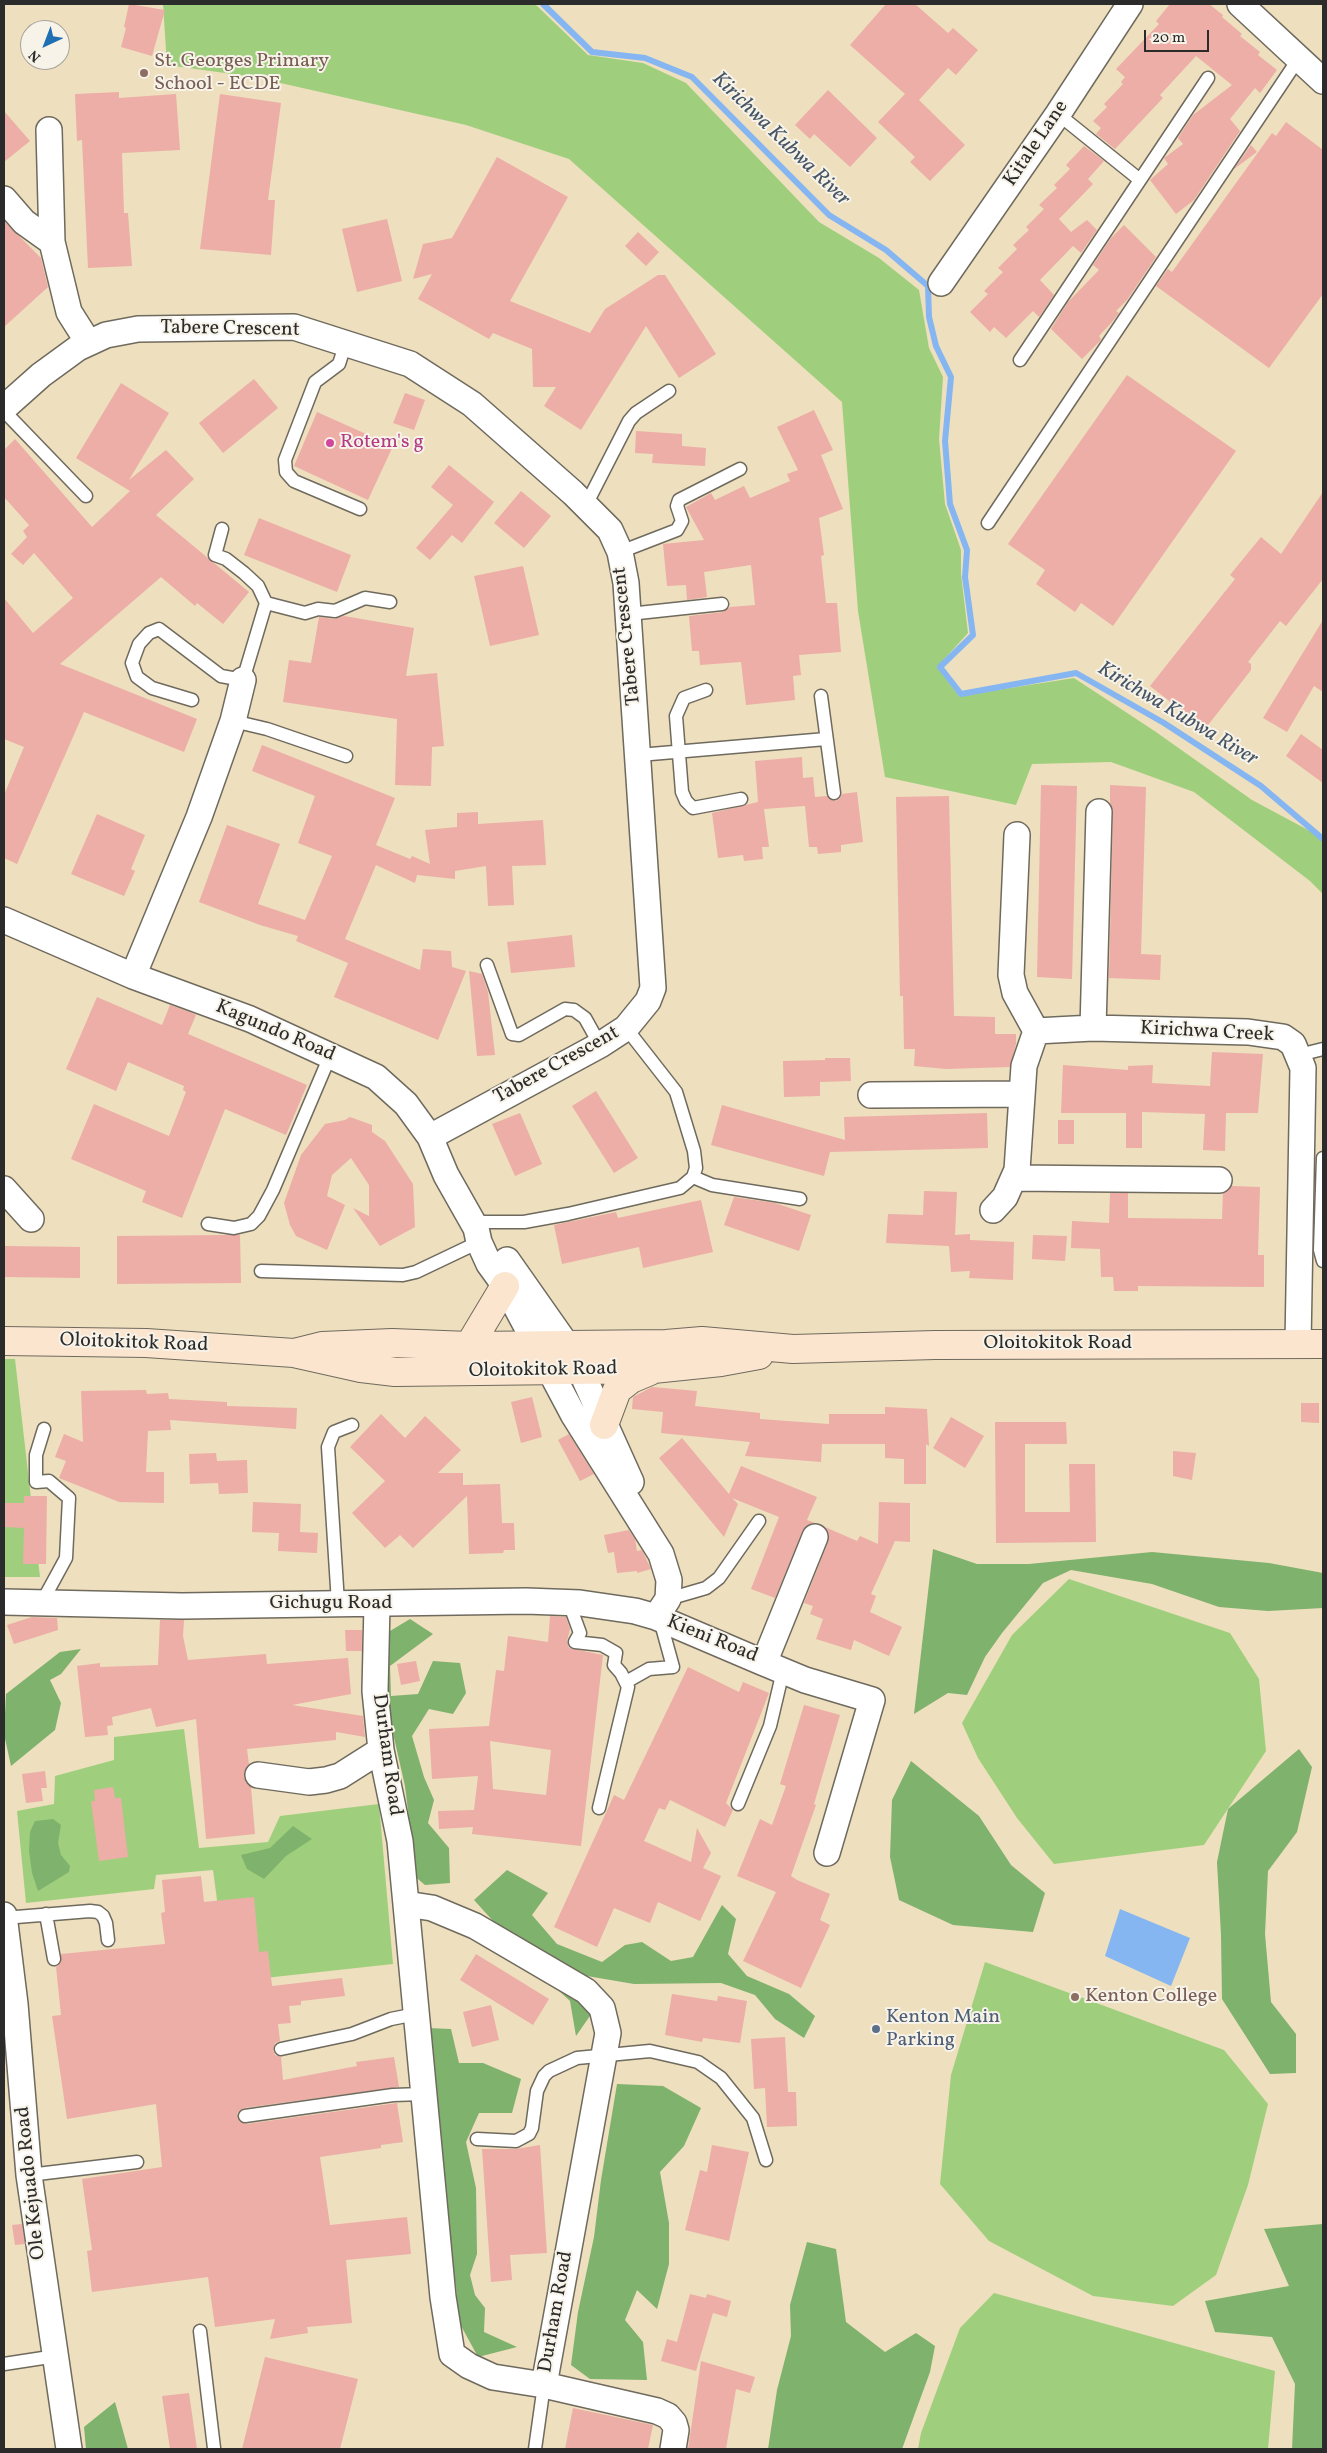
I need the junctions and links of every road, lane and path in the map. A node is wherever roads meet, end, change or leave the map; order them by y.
1 (1130, 4) edge
2 (1240, 4) edge
3 (1299, 58) junction
4 (1208, 78) dead end
5 (1323, 81) edge
6 (1058, 114) junction
7 (48, 130) dead end
8 (1140, 180) junction
9 (4, 199) edge
10 (52, 242) junction
11 (941, 282) dead end
12 (88, 342) junction
13 (346, 342) junction
14 (1020, 360) dead end
15 (669, 391) dead end
16 (4, 409) edge
17 (740, 469) dead end
18 (86, 496) dead end
19 (586, 504) junction
20 (360, 509) dead end
21 (988, 523) dead end
22 (222, 528) dead end
23 (620, 552) junction
24 (390, 602) dead end
25 (266, 603) junction
26 (722, 604) dead end
27 (628, 614) junction
28 (243, 680) junction
29 (706, 690) dead end
30 (821, 696) dead end
31 (192, 700) dead end
32 (233, 721) junction
33 (826, 739) junction
34 (678, 752) junction
35 (639, 755) junction
36 (346, 756) dead end
37 (834, 793) dead end
38 (741, 799) dead end
39 (1099, 812) dead end
40 (1017, 835) dead end
41 (4, 920) edge
42 (487, 965) dead end
43 (133, 976) junction
44 (626, 1028) junction
45 (1093, 1028) junction
46 (1036, 1031) junction
47 (600, 1045) junction
48 (1323, 1050) edge
49 (1299, 1055) junction
50 (330, 1056) junction
51 (1021, 1094) junction
52 (872, 1095) dead end
53 (430, 1137) junction
54 (1323, 1158) edge
55 (693, 1177) junction
56 (1014, 1178) junction
57 (1219, 1180) dead end
58 (4, 1189) edge
59 (800, 1199) dead end
60 (993, 1210) dead end
61 (31, 1219) dead end
62 (208, 1224) dead end
63 (476, 1231) junction
64 (1310, 1242) junction
65 (1323, 1261) edge
66 (262, 1271) dead end
67 (506, 1286) junction
68 (4, 1341) edge
69 (566, 1344) junction
70 (1310, 1344) edge
71 (536, 1345) junction
72 (469, 1346) junction
73 (793, 1349) junction
74 (294, 1353) junction
75 (653, 1369) junction
76 (549, 1370) junction
77 (581, 1371) junction
78 (352, 1424) dead end
79 (604, 1425) junction
80 (44, 1429) dead end
81 (758, 1522) dead end
82 (644, 1525) junction
83 (815, 1537) dead end
84 (4, 1602) edge
85 (42, 1602) junction
86 (338, 1603) junction
87 (569, 1603) junction
88 (377, 1604) junction
89 (662, 1608) junction
90 (774, 1667) junction
91 (626, 1682) junction
92 (381, 1750) junction
93 (258, 1775) dead end
94 (738, 1804) dead end
95 (599, 1808) dead end
96 (827, 1853) dead end
97 (406, 1904) junction
98 (46, 1914) junction
99 (4, 1916) edge
100 (108, 1940) dead end
101 (54, 1959) dead end
102 (416, 2014) junction
103 (281, 2049) dead end
104 (604, 2055) junction
105 (423, 2094) junction
106 (245, 2116) dead end
107 (477, 2138) dead end
108 (766, 2160) dead end
109 (137, 2162) dead end
110 (29, 2175) junction
111 (200, 2331) dead end
112 (56, 2356) junction
113 (4, 2364) edge
114 (544, 2385) junction
115 (214, 2448) edge
116 (69, 2449) edge
117 (535, 2449) edge
118 (673, 2449) edge

1 - 6 street, Kitale Lane
2 - 3 street
3 - 5 street
3 - 21 lane
4 - 8 lane
6 - 8 lane
6 - 11 street, Kitale Lane
7 - 10 street
8 - 14 lane
9 - 10 street
10 - 12 street
12 - 13 street, Tabere Crescent
12 - 16 street, Tabere Crescent
13 - 19 street, Tabere Crescent
13 - 20 lane
15 - 19 lane
16 - 18 lane
17 - 23 lane
19 - 23 street, Tabere Crescent
22 - 25 lane
23 - 27 street, Tabere Crescent
24 - 25 lane
25 - 28 lane
26 - 27 lane
27 - 35 street, Tabere Crescent
28 - 31 lane
28 - 32 street
29 - 34 lane
30 - 33 lane
32 - 36 lane
32 - 43 street
33 - 34 lane
33 - 37 lane
34 - 35 lane
34 - 38 lane
35 - 44 street, Tabere Crescent
39 - 45 street
40 - 46 street
41 - 43 street, Kagundo Road
42 - 47 lane
43 - 50 street, Kagundo Road
44 - 47 street, Tabere Crescent
44 - 55 lane
45 - 46 street, Kirichwa Creek
45 - 49 street, Kirichwa Creek
46 - 51 street
47 - 53 street, Tabere Crescent
48 - 49 lane
49 - 64 street, Kirichwa Creek
50 - 53 street, Kagundo Road
50 - 62 lane
51 - 52 street
51 - 56 street
53 - 63 street, Kagundo Road
54 - 64 lane
55 - 59 lane
55 - 63 lane
56 - 57 street
56 - 60 street
58 - 61 street
63 - 66 lane
63 - 67 street, Kagundo Road
63 - 69 street, Kagundo Road
64 - 65 lane
64 - 70 street, Kirichwa Creek
67 - 71 street, Kagundo Road
67 - 72 main road
68 - 74 main road, Oloitokitok Road
69 - 71 main road, Oloitokitok Road
69 - 73 main road, Oloitokitok Road
69 - 77 street, Kieni Road
70 - 73 main road, Oloitokitok Road
71 - 72 main road, Oloitokitok Road
71 - 76 street, Kieni Road
72 - 74 main road, Oloitokitok Road
73 - 75 main road, Oloitokitok Road
74 - 76 main road, Oloitokitok Road
75 - 77 main road, Oloitokitok Road
75 - 79 main road
76 - 77 main road, Oloitokitok Road
76 - 82 street, Kieni Road
77 - 79 street, Kieni Road
78 - 86 lane
79 - 82 street, Kieni Road
80 - 85 lane
81 - 89 lane
82 - 89 street, Kieni Road
83 - 90 street, Kieni Road
84 - 85 street, Gichugu Road
85 - 86 street, Gichugu Road
86 - 88 street, Gichugu Road
87 - 88 street, Gichugu Road
87 - 89 street, Gichugu Road
87 - 91 lane
88 - 92 street, Durham Road
89 - 90 street, Kieni Road
89 - 91 lane
90 - 94 lane
90 - 96 street
91 - 95 lane
92 - 93 street
92 - 97 street, Durham Road
97 - 102 street, Durham Road
97 - 104 street, Durham Road
98 - 99 lane
98 - 100 lane
98 - 101 lane
99 - 110 street, Ole Kejuado Road
102 - 103 lane
102 - 105 street, Durham Road
104 - 107 lane
104 - 108 lane
104 - 114 street, Durham Road
105 - 106 lane
105 - 114 street, Durham Road
109 - 110 lane
110 - 112 street, Ole Kejuado Road
111 - 115 lane
112 - 113 lane
112 - 116 street, Ole Kejuado Road
114 - 117 lane
114 - 118 street

